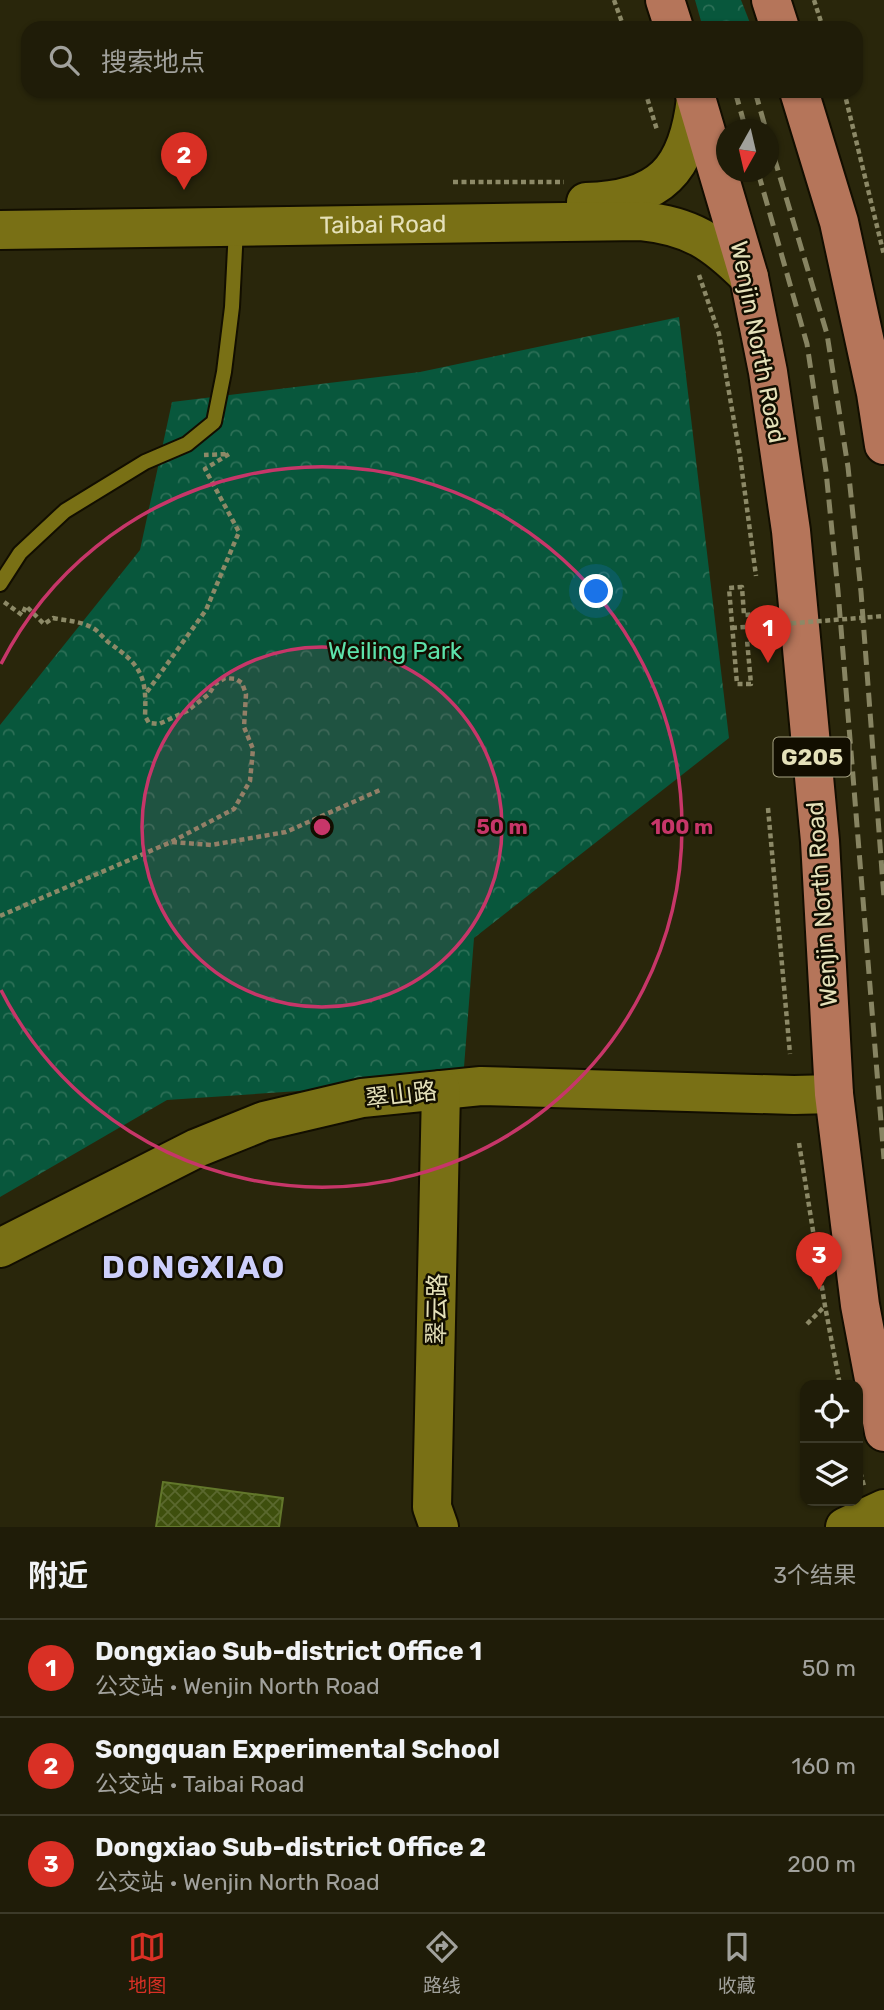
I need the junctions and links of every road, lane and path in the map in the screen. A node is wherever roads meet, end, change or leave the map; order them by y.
1 (614, 0) edge
2 (665, 0) edge
3 (771, 0) edge
4 (814, 0) edge
5 (622, 21) edge
6 (672, 21) edge
7 (778, 21) edge
8 (822, 21) edge
9 (647, 98) edge
10 (694, 98) edge
11 (696, 98) edge
12 (801, 98) edge
13 (846, 98) edge
14 (658, 140) dead end
15 (453, 181) dead end
16 (574, 182) dead end
17 (0, 205) edge
18 (237, 227) junction
19 (0, 230) edge
20 (884, 255) edge
21 (698, 272) dead end
22 (749, 277) junction
23 (884, 445) edge
24 (205, 469) dead end
25 (756, 576) dead end
26 (0, 584) edge
27 (0, 599) edge
28 (759, 614) dead end
29 (884, 616) edge
30 (732, 628) junction
31 (761, 639) dead end
32 (146, 693) junction
33 (380, 790) dead end
34 (768, 808) dead end
35 (172, 842) junction
36 (0, 916) edge
37 (790, 1054) dead end
38 (441, 1090) junction
39 (834, 1094) junction
40 (799, 1143) dead end
41 (0, 1248) edge
42 (825, 1307) junction
43 (807, 1324) dead end
44 (839, 1380) edge
45 (884, 1432) edge
46 (863, 1475) edge
47 (875, 1500) edge
48 (439, 1527) edge
49 (845, 1527) edge

1 - 5 path
2 - 6 highway
3 - 7 highway
4 - 8 path
9 - 14 path
10 - 17 main road, Taibai Road
11 - 22 highway, Wenjin North Road / G205
12 - 23 highway
13 - 20 path
15 - 16 path
18 - 19 main road, Taibai Road
18 - 22 main road, Taibai Road
18 - 26 lane
21 - 25 path
22 - 39 highway, Wenjin North Road / G205
24 - 32 path
27 - 32 path
28 - 30 path
29 - 30 path, bridge
30 - 31 path
32 - 35 path
33 - 35 path
34 - 37 path
35 - 36 path
38 - 39 main road, 翠山路
38 - 41 main road, 翠山路
38 - 48 main road, 翠云路
39 - 45 highway, Wenjin North Road / G205
40 - 42 path
42 - 43 path
42 - 44 path
46 - 47 path
47 - 49 main road

